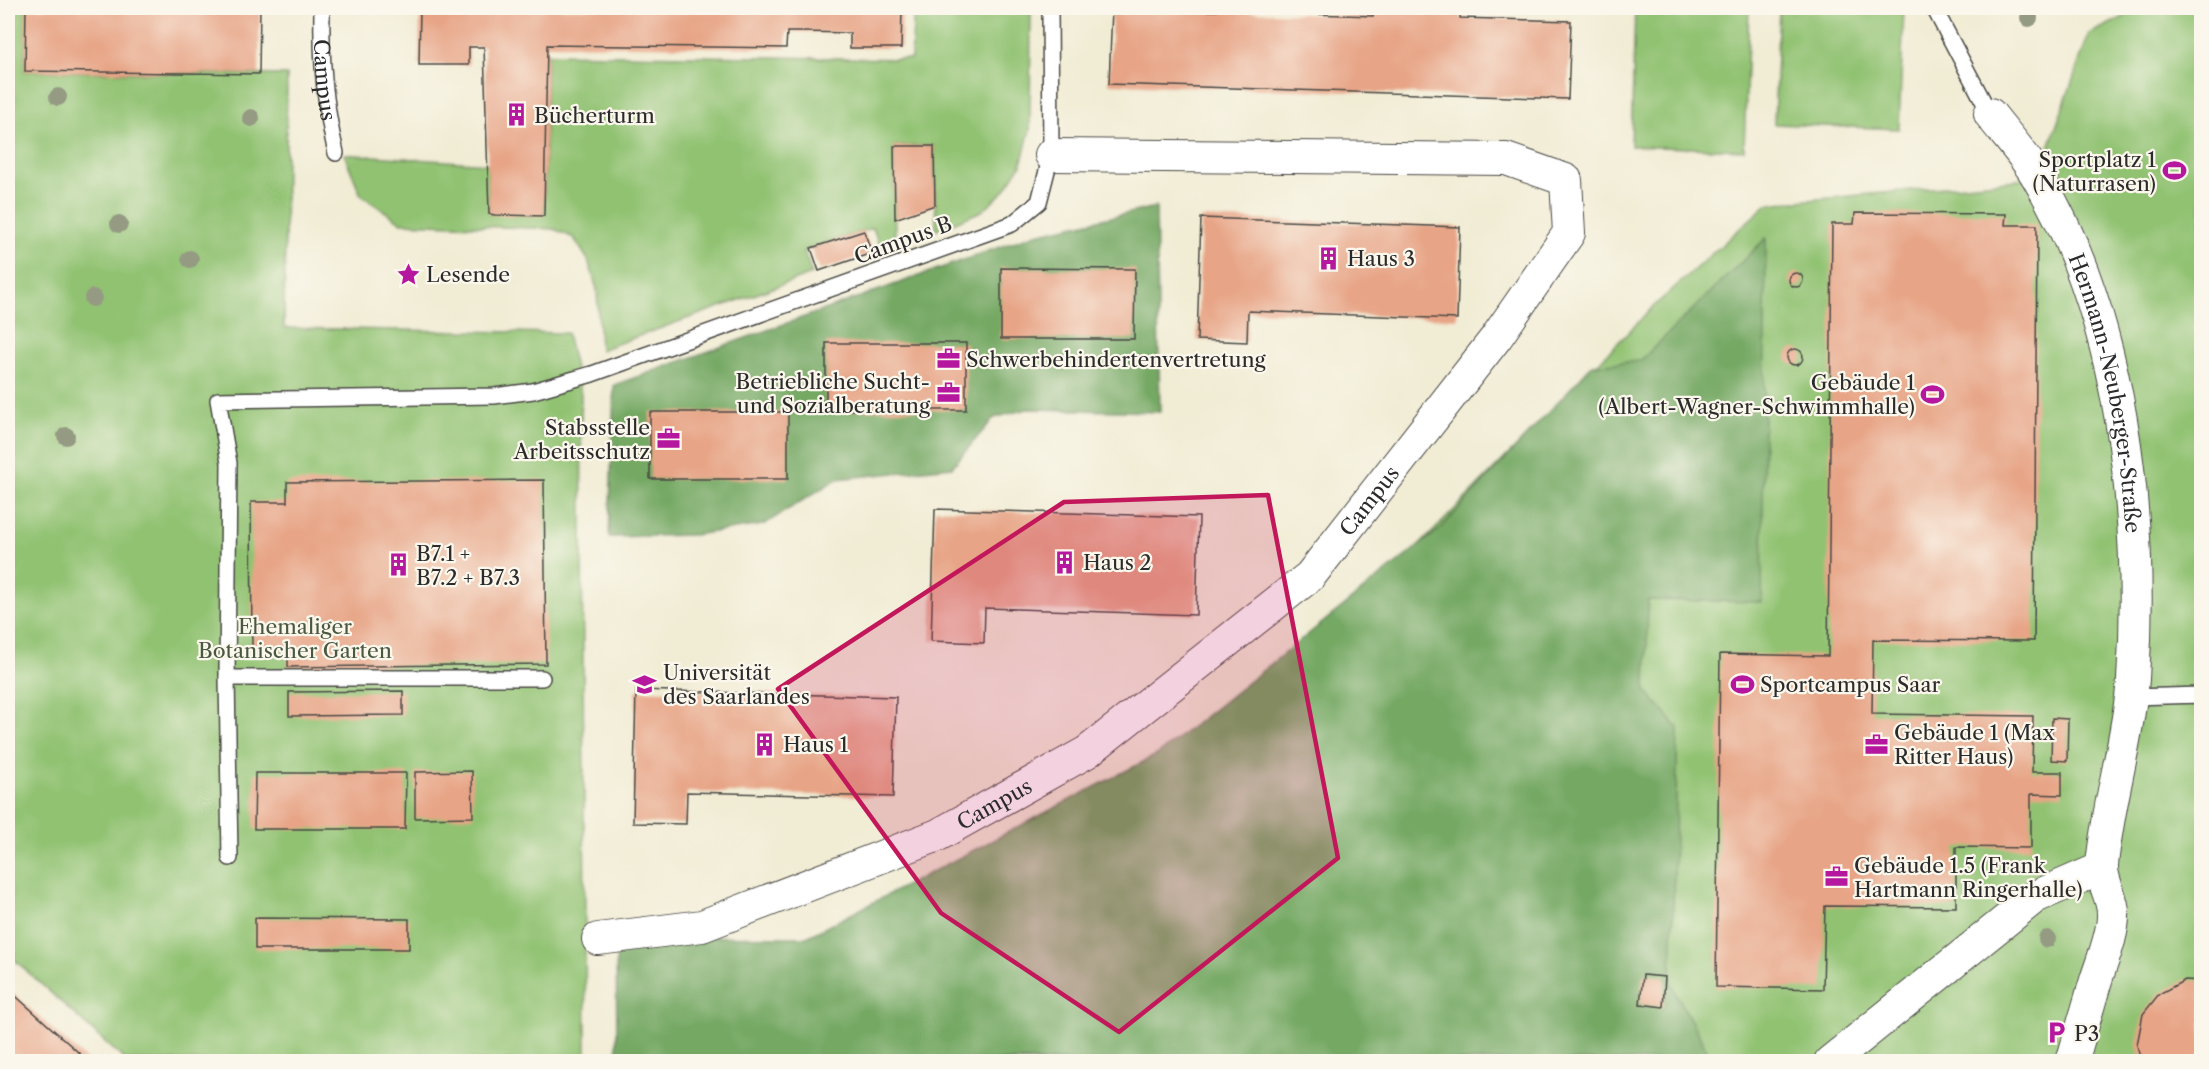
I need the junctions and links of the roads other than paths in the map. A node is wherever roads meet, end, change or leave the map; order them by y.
1 (322, 8) edge
2 (1050, 8) edge
3 (1934, 8) edge
4 (1990, 114) joint
5 (336, 153) dead end
6 (1051, 154) junction
7 (227, 678) junction
8 (542, 678) dead end
9 (2202, 695) edge
10 (2131, 697) junction
11 (230, 858) dead end
12 (2102, 868) junction
13 (598, 939) dead end
14 (1830, 1062) edge
15 (2072, 1062) edge

1 - 5 lane, Campus
2 - 6 lane, Campus B
3 - 4 lane
4 - 10 street, Hermann-Neuberger-Straße
6 - 7 lane, Campus B
6 - 13 street, Campus
7 - 8 lane
7 - 11 lane
9 - 10 lane
10 - 12 street, Hermann-Neuberger-Straße
12 - 14 street
12 - 15 street, Hermann-Neuberger-Straße

